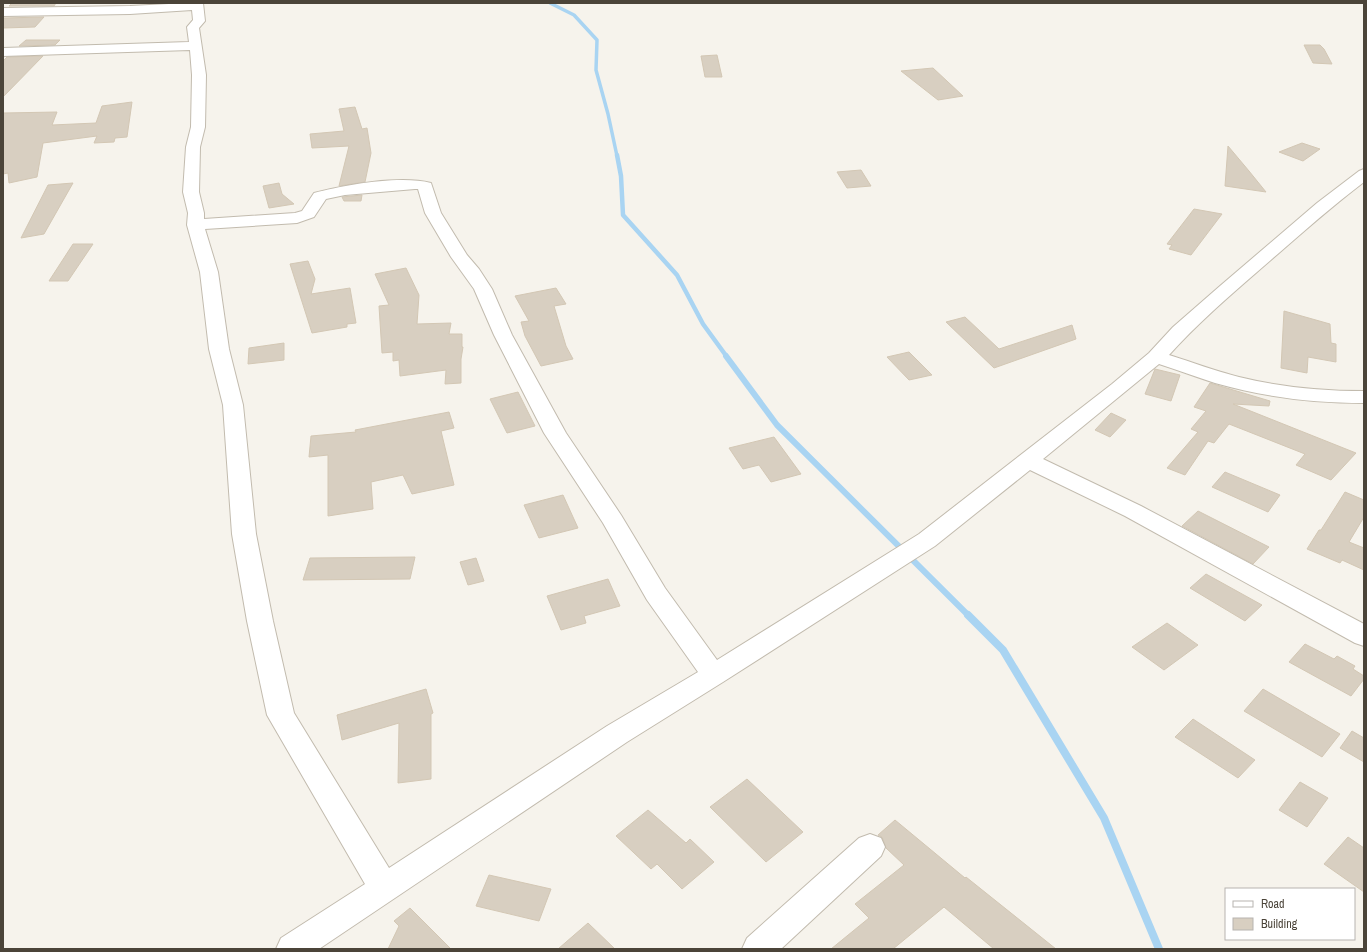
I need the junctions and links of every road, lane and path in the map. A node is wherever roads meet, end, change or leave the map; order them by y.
1 (197, 4) edge
2 (3, 12) edge
3 (196, 46) junction
4 (3, 52) edge
5 (1364, 174) edge
6 (195, 225) junction
7 (1156, 357) junction
8 (1364, 397) edge
9 (1028, 460) junction
10 (1364, 636) edge
11 (714, 675) junction
12 (870, 847) dead end
13 (384, 888) junction
14 (292, 949) edge
15 (758, 949) edge

1 - 2 street
1 - 3 street
3 - 4 street
3 - 6 street
5 - 7 street
6 - 11 street
6 - 13 street
7 - 8 street
7 - 9 street
9 - 10 street
9 - 11 street
11 - 13 street
12 - 15 street
13 - 14 street

